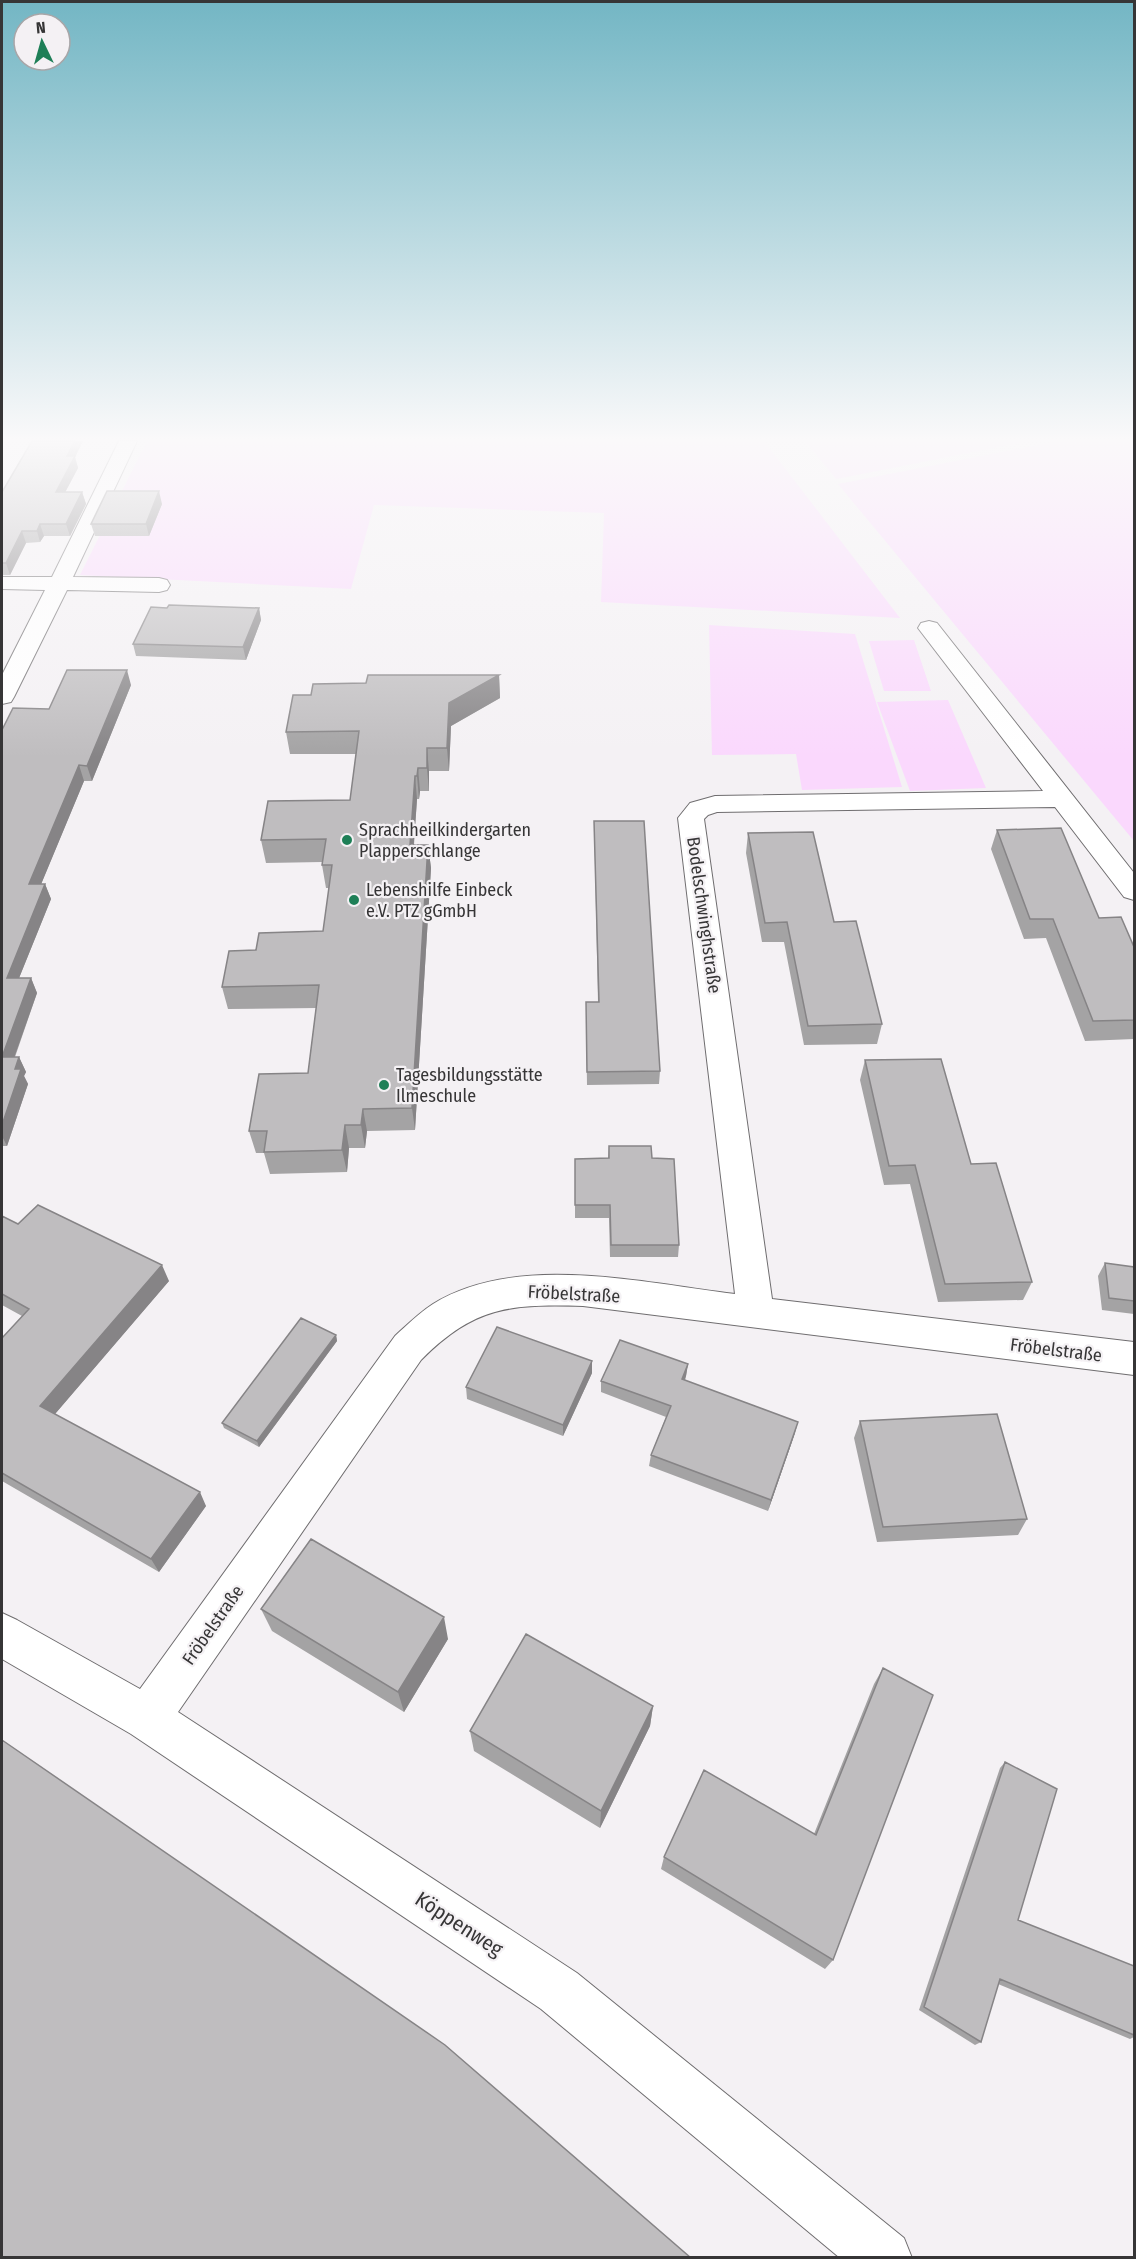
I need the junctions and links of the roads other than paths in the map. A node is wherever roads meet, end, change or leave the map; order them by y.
1 (77, 546) edge
2 (2, 583) edge
3 (59, 585) junction
4 (159, 585) dead end
5 (929, 628) dead end
6 (2, 696) edge
7 (1061, 799) junction
8 (1134, 891) edge
9 (756, 1313) junction
10 (1134, 1359) edge
11 (2, 1635) edge
12 (147, 1718) junction
13 (884, 2258) edge

1 - 3 street
2 - 3 street
3 - 4 street
3 - 6 street
5 - 7 street
7 - 8 street
7 - 9 street, Bodelschwinghstraße
9 - 10 street, Fröbelstraße
9 - 12 street, Fröbelstraße
11 - 12 street, Köppenweg
12 - 13 street, Köppenweg

